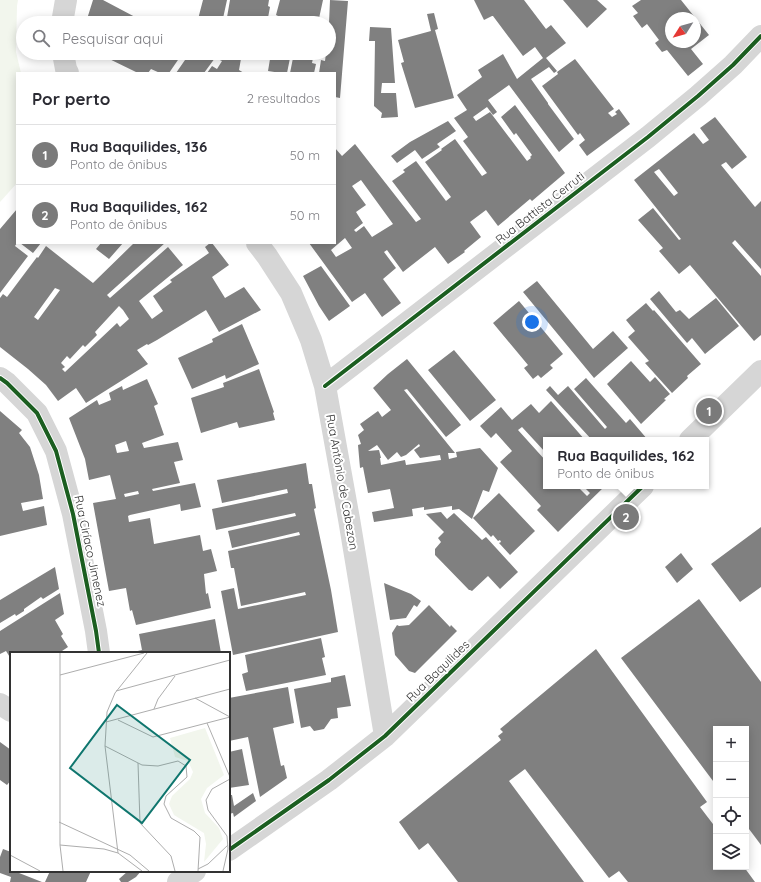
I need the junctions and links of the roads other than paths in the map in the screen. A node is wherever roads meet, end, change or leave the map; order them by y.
1 (66, 0) edge
2 (63, 16) edge
3 (761, 36) edge
4 (64, 60) edge
5 (68, 72) edge
6 (258, 244) edge
7 (761, 371) edge
8 (0, 378) edge
9 (325, 386) junction
10 (693, 437) edge
11 (640, 489) edge
12 (99, 652) edge
13 (0, 704) edge
14 (10, 711) edge
15 (385, 736) junction
16 (230, 849) edge

1 - 2 street
3 - 9 street, Rua Battista Cerruti
4 - 5 street
6 - 9 street, Rua Antônio de Cabezon
7 - 10 street
8 - 12 street, Rua Ciríaco Jimenez
9 - 15 street, Rua Antônio de Cabezon
11 - 15 street, Rua Baquilides
13 - 14 street
15 - 16 street, Rua Baquilides

